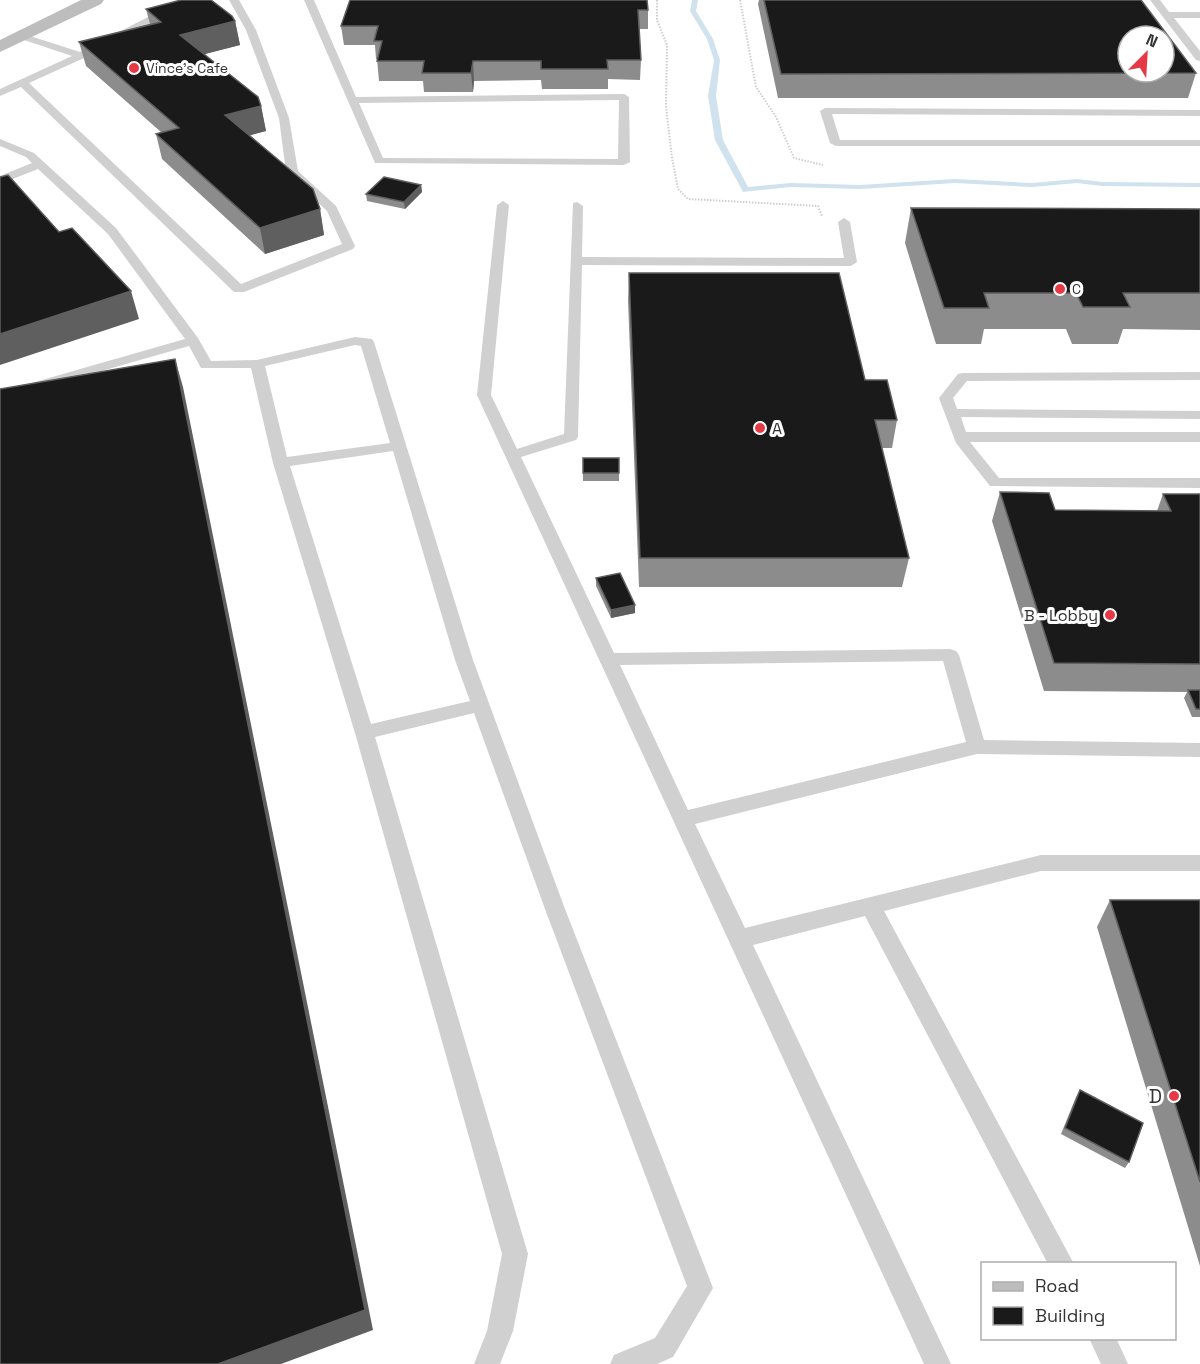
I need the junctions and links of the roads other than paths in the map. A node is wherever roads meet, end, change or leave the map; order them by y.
1 (95, 0) edge
2 (188, 0) edge
3 (234, 0) edge
4 (309, 0) edge
5 (1155, 0) edge
6 (1167, 15) junction
7 (1200, 15) edge
8 (9, 41) edge
9 (81, 56) junction
10 (1200, 58) edge
11 (24, 83) junction
12 (0, 93) edge
13 (352, 100) junction
14 (1200, 113) edge
15 (1064, 127) junction
16 (0, 142) edge
17 (1200, 143) edge
18 (39, 164) junction
19 (0, 180) edge
20 (503, 205) dead end
21 (577, 206) dead end
22 (844, 222) dead end
23 (576, 261) junction
24 (194, 341) junction
25 (257, 364) junction
26 (1200, 376) edge
27 (0, 396) edge
28 (952, 413) junction
29 (1200, 415) edge
30 (960, 437) junction
31 (1200, 437) edge
32 (399, 446) junction
33 (512, 455) junction
34 (281, 463) junction
35 (1200, 483) edge
36 (607, 658) junction
37 (481, 705) junction
38 (363, 733) junction
39 (977, 747) junction
40 (1200, 750) edge
41 (683, 819) junction
42 (1200, 863) edge
43 (870, 906) junction
44 (739, 939) junction
45 (1061, 1262) edge
46 (1103, 1340) edge
47 (488, 1364) edge
48 (623, 1364) edge
49 (938, 1364) edge
50 (1115, 1364) edge

1 - 8 main road
2 - 9 lane
3 - 11 lane
4 - 13 lane
5 - 6 lane
6 - 7 lane
6 - 10 lane
8 - 9 lane
9 - 11 lane
11 - 12 lane
13 - 13 lane
14 - 15 lane
15 - 15 lane
15 - 17 lane
16 - 18 lane
18 - 19 lane
18 - 24 lane
20 - 33 lane
21 - 23 lane
22 - 23 lane
23 - 33 lane
24 - 25 lane
24 - 27 lane
25 - 32 lane
25 - 34 lane
26 - 28 lane
28 - 29 lane
28 - 30 lane
30 - 31 lane
30 - 35 lane
32 - 34 lane
32 - 37 lane
33 - 36 lane
34 - 38 lane
36 - 39 lane
36 - 41 lane
37 - 38 lane
37 - 48 lane
38 - 47 lane
39 - 40 lane
39 - 41 lane
41 - 44 lane
42 - 43 lane
43 - 44 lane
43 - 45 lane
44 - 49 lane
46 - 50 lane

